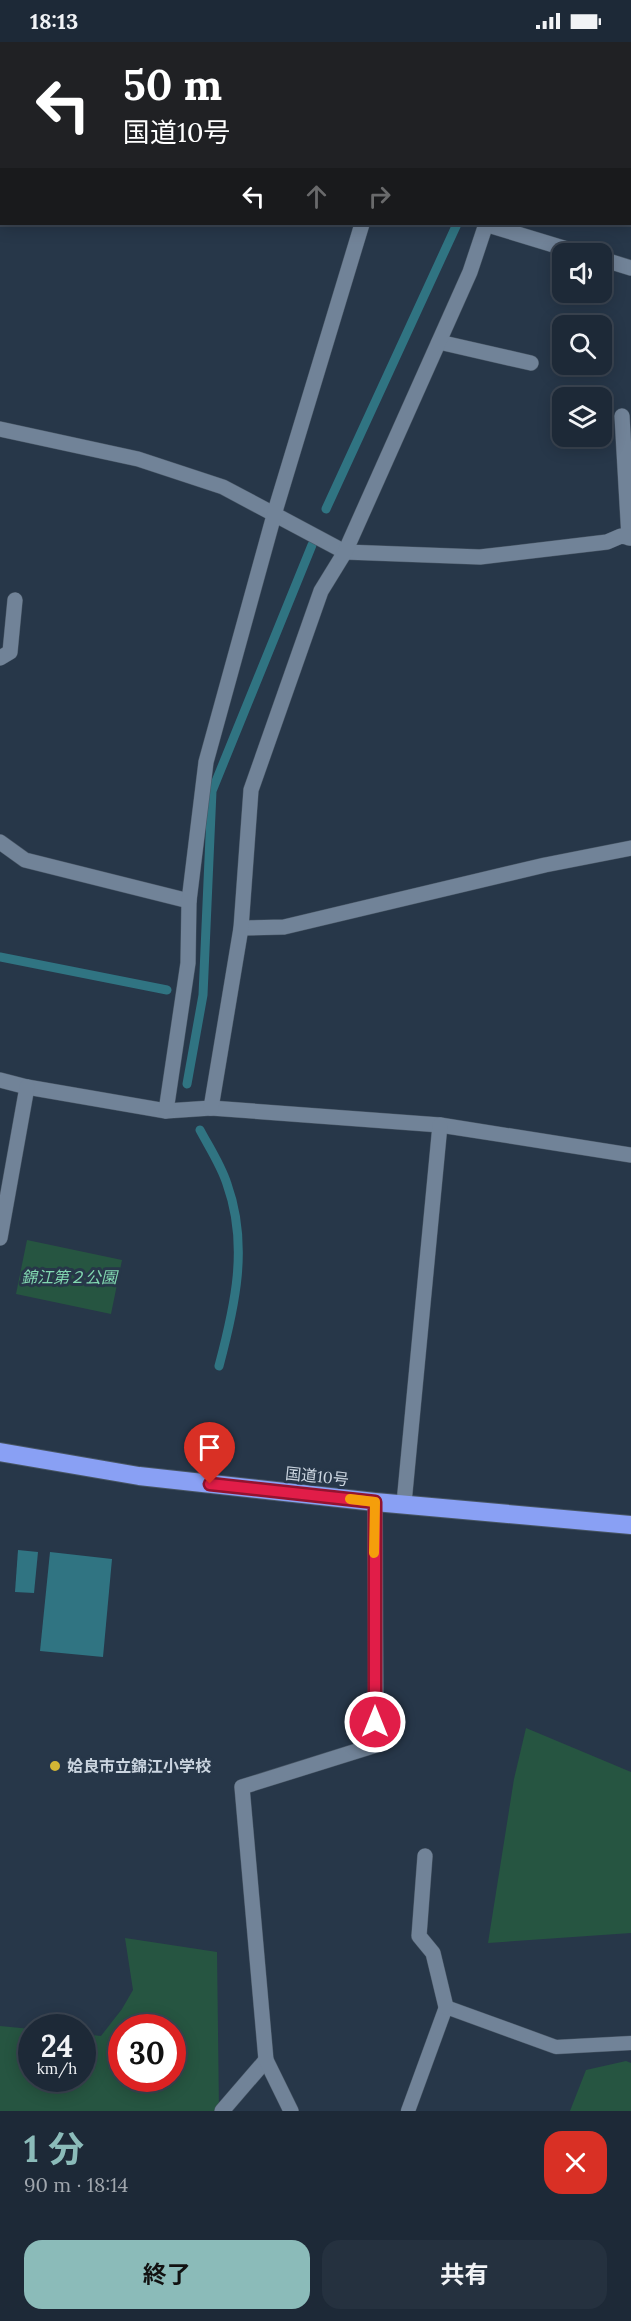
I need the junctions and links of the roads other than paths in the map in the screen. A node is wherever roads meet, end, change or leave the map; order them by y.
1 (362, 225) edge
2 (485, 225) edge
3 (488, 225) edge
4 (552, 245) edge
5 (612, 262) edge
6 (631, 268) edge
7 (439, 342) junction
8 (531, 363) dead end
9 (622, 416) dead end
10 (0, 429) edge
11 (274, 515) junction
12 (630, 538) edge
13 (345, 552) junction
14 (15, 600) dead end
15 (0, 658) edge
16 (0, 842) edge
17 (631, 848) edge
18 (189, 901) junction
19 (241, 928) junction
20 (0, 1080) edge
21 (27, 1087) junction
22 (211, 1108) junction
23 (166, 1111) junction
24 (440, 1125) junction
25 (631, 1155) edge
26 (0, 1238) edge
27 (0, 1452) edge
28 (375, 1502) junction
29 (404, 1503) junction
30 (631, 1525) edge
31 (425, 1856) dead end
32 (446, 2007) junction
33 (631, 2043) edge
34 (266, 2060) junction
35 (222, 2111) edge
36 (291, 2111) edge
37 (408, 2111) edge

1 - 11 street
2 - 7 street
3 - 4 street
5 - 6 street
7 - 8 street
7 - 13 street
9 - 12 street
10 - 11 street
11 - 13 street
11 - 18 street
12 - 13 street
13 - 19 street
14 - 15 street
16 - 18 street
17 - 19 street
18 - 23 street
19 - 22 street
20 - 21 street
21 - 23 street
21 - 26 street
22 - 23 street
22 - 24 street
24 - 25 street
24 - 29 street
27 - 28 highway, 国道10号
28 - 29 highway, 国道10号
28 - 34 street
29 - 30 highway, 国道10号
31 - 32 street
32 - 33 lane
32 - 37 lane
34 - 35 street
34 - 36 street

